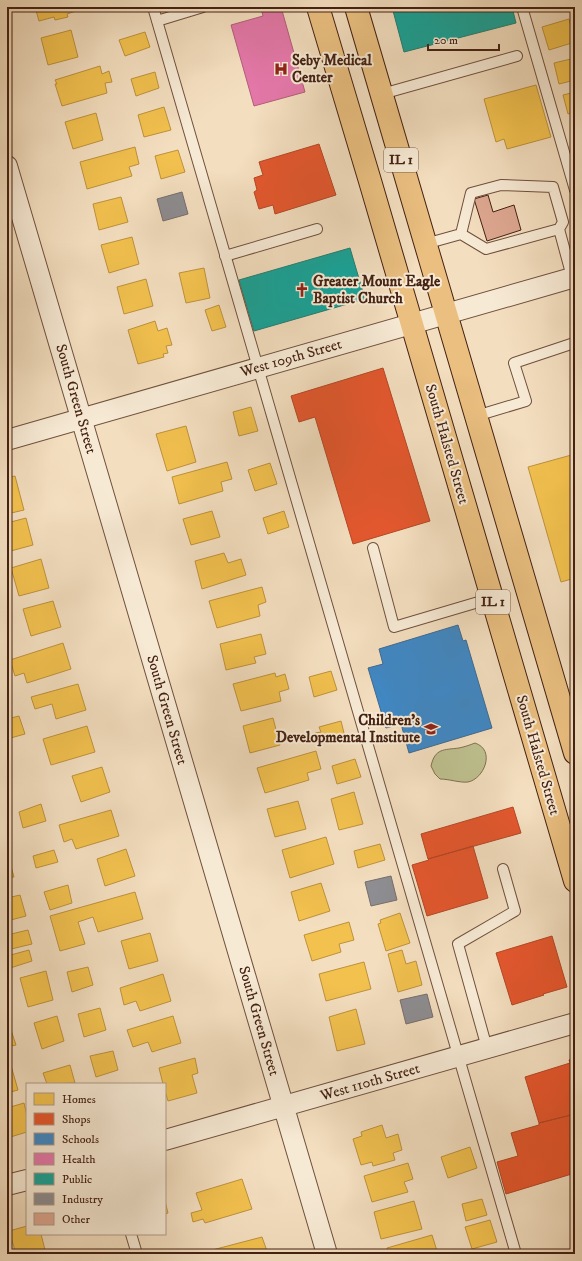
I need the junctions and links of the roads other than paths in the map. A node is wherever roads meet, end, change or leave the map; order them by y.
1 (153, 7) edge
2 (203, 7) edge
3 (318, 7) edge
4 (356, 7) edge
5 (522, 7) edge
6 (157, 21) junction
7 (517, 56) dead end
8 (382, 94) junction
9 (7, 166) edge
10 (575, 190) edge
11 (317, 229) dead end
12 (559, 230) junction
13 (462, 234) junction
14 (425, 244) junction
15 (225, 256) junction
16 (574, 277) edge
17 (446, 313) junction
18 (412, 323) junction
19 (574, 344) dead end
20 (258, 368) junction
21 (476, 416) junction
22 (81, 419) junction
23 (7, 440) edge
24 (373, 548) dead end
25 (492, 598) junction
26 (575, 753) edge
27 (503, 870) dead end
28 (575, 882) edge
29 (575, 1023) edge
30 (487, 1048) junction
31 (458, 1056) junction
32 (284, 1107) junction
33 (166, 1140) edge
34 (26, 1180) edge
35 (7, 1185) edge
36 (131, 1235) edge
37 (137, 1254) edge
38 (327, 1254) edge
39 (516, 1254) edge

1 - 6 lane
2 - 6 lane
3 - 18 main road, South Halsted Street / IL 1
4 - 8 main road, IL 1
5 - 10 lane
6 - 15 lane
7 - 8 lane
8 - 14 main road, IL 1
9 - 22 street, South Green Street
11 - 15 lane
12 - 13 lane
12 - 13 lane
12 - 16 lane
13 - 14 lane
14 - 17 main road, IL 1
15 - 20 lane
16 - 17 street, West 109th Street
17 - 18 street, West 109th Street
17 - 21 main road, IL 1
18 - 20 street, West 109th Street
18 - 25 main road, South Halsted Street / IL 1
19 - 21 lane
20 - 22 street, West 109th Street
20 - 31 lane
21 - 26 main road, IL 1
22 - 23 street, West 109th Street
22 - 32 street, South Green Street
24 - 25 lane
25 - 28 main road, South Halsted Street / IL 1
27 - 30 lane
29 - 30 street, West 110th Street
30 - 31 street, West 110th Street
31 - 32 street, West 110th Street
31 - 39 lane
32 - 33 street, West 110th Street
32 - 38 street, South Green Street
34 - 35 street
36 - 37 lane

